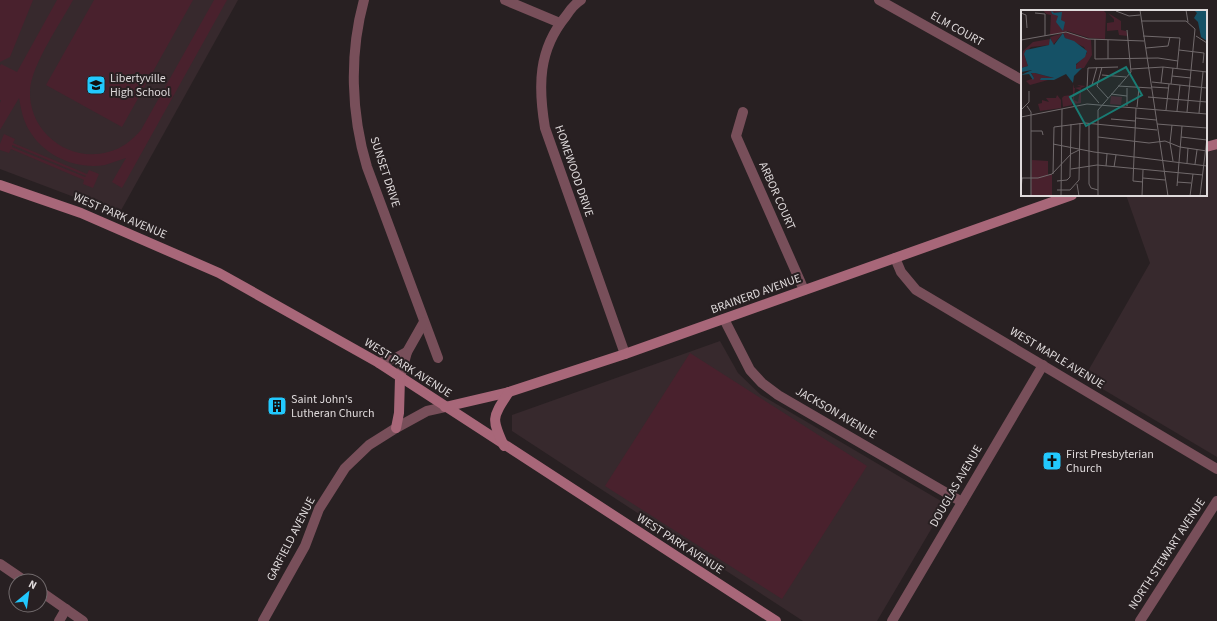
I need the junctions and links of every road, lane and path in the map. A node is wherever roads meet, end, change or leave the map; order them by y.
1 (364, 0) edge
2 (505, 0) edge
3 (581, 0) edge
4 (879, 0) edge
5 (560, 23) junction
6 (1021, 79) edge
7 (743, 112) dead end
8 (1217, 144) edge
9 (1207, 147) edge
10 (0, 185) edge
11 (1069, 196) edge
12 (895, 258) junction
13 (804, 290) junction
14 (724, 319) junction
15 (424, 322) junction
16 (407, 352) junction
17 (625, 354) junction
18 (438, 358) dead end
19 (379, 363) junction
20 (1043, 365) junction
21 (400, 378) junction
22 (509, 392) junction
23 (445, 407) junction
24 (396, 428) junction
25 (504, 446) junction
26 (1217, 469) edge
27 (1217, 501) edge
28 (962, 502) junction
29 (0, 564) edge
30 (13, 573) edge
31 (48, 597) edge
32 (66, 609) junction
33 (59, 621) edge
34 (83, 621) edge
35 (262, 621) edge
36 (776, 621) edge
37 (892, 621) edge
38 (1140, 621) edge

1 - 15 street, SUNSET DRIVE
2 - 5 street
3 - 5 street, HOMEWOOD DRIVE
4 - 6 street, ELM COURT
5 - 17 street, HOMEWOOD DRIVE
7 - 13 street, ARBOR COURT
8 - 9 main road
10 - 19 main road, WEST PARK AVENUE
11 - 12 main road, BRAINERD AVENUE
12 - 13 main road, BRAINERD AVENUE
12 - 20 street, WEST MAPLE AVENUE
13 - 14 main road, BRAINERD AVENUE
14 - 17 main road, BRAINERD AVENUE
14 - 28 street, JACKSON AVENUE
15 - 16 street
15 - 18 street, SUNSET DRIVE
16 - 19 street
16 - 21 street
17 - 22 main road, BRAINERD AVENUE
19 - 21 main road, WEST PARK AVENUE
20 - 26 street, WEST MAPLE AVENUE
20 - 28 street, DOUGLAS AVENUE
21 - 23 main road, WEST PARK AVENUE
21 - 24 main road
22 - 23 main road, BRAINERD AVENUE
22 - 25 main road
23 - 24 street, GARFIELD AVENUE
23 - 25 main road, WEST PARK AVENUE
24 - 35 street, GARFIELD AVENUE
25 - 36 main road, WEST PARK AVENUE
27 - 38 street, NORTH STEWART AVENUE
28 - 37 street, DOUGLAS AVENUE
29 - 30 street
31 - 32 street
32 - 33 street
32 - 34 street

